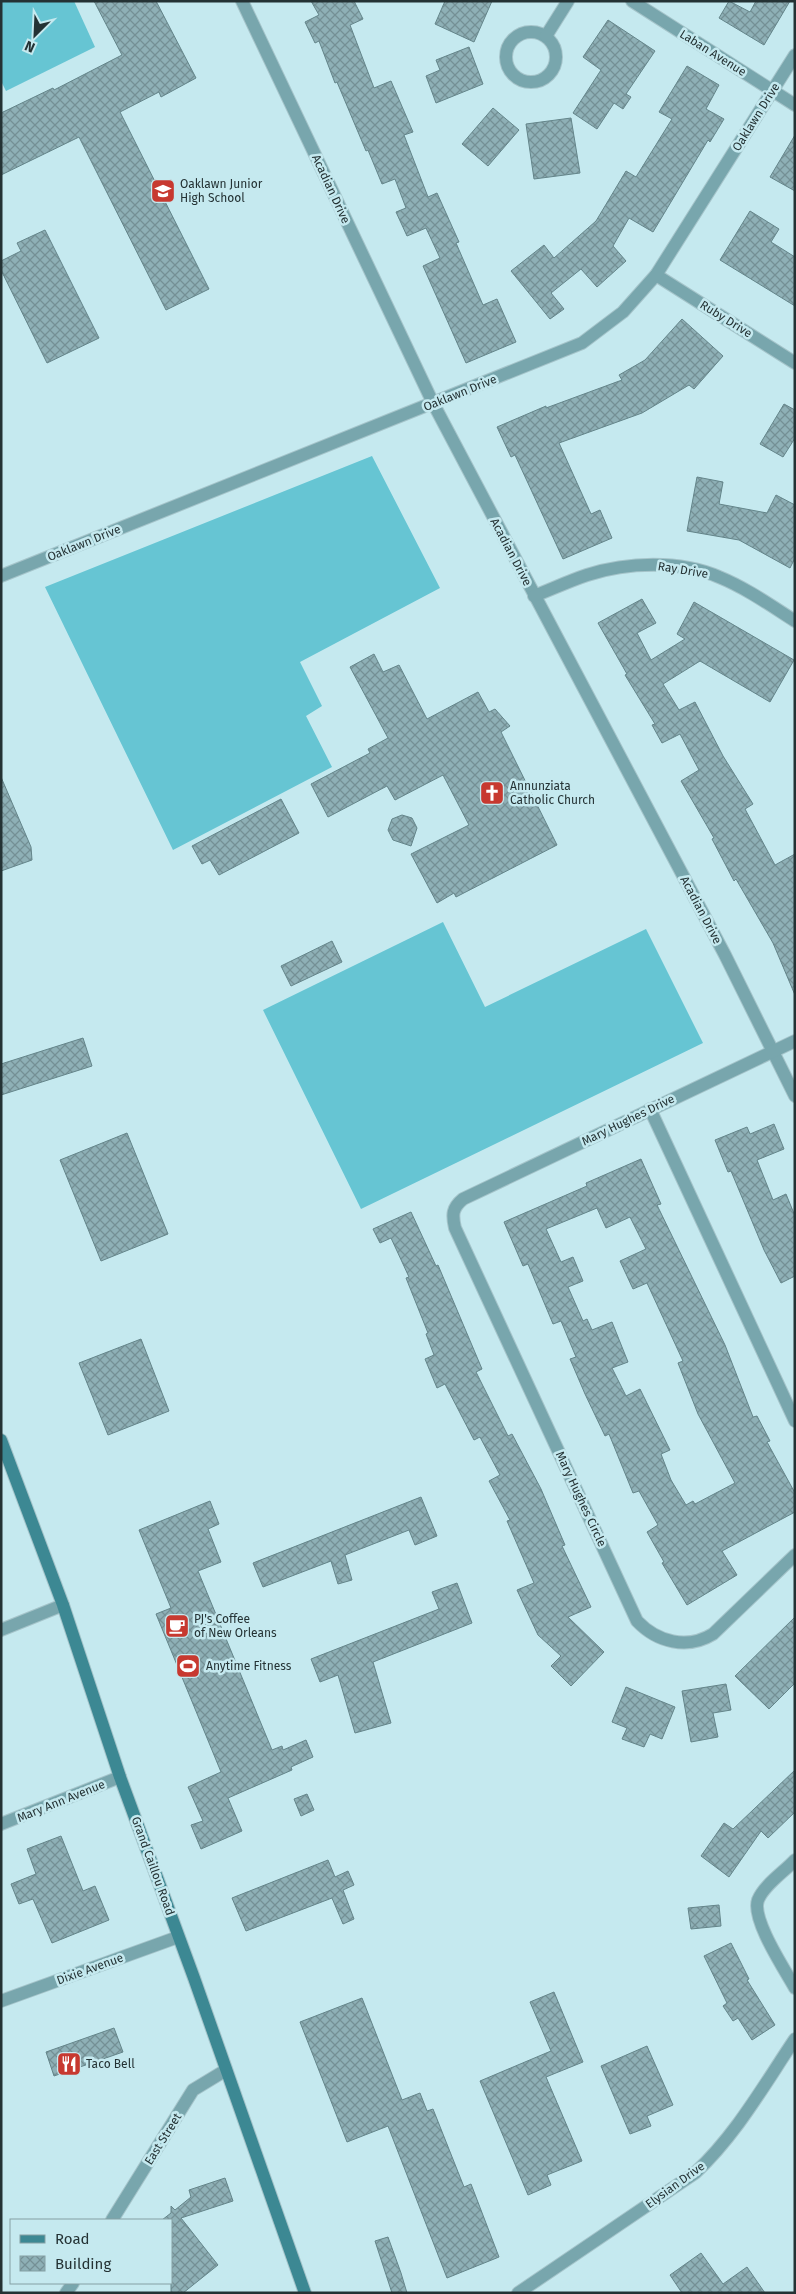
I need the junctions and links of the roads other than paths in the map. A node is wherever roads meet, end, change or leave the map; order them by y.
1 (242, 1) edge
2 (568, 1) edge
3 (632, 1) edge
4 (546, 36) junction
5 (795, 55) edge
6 (772, 90) junction
7 (795, 105) edge
8 (656, 275) junction
9 (795, 363) edge
10 (434, 403) junction
11 (1, 576) edge
12 (534, 596) junction
13 (795, 621) edge
14 (795, 1042) edge
15 (773, 1050) junction
16 (795, 1096) edge
17 (650, 1109) junction
18 (462, 1199) joint
19 (795, 1422) edge
20 (1, 1440) edge
21 (795, 1555) edge
22 (63, 1606) junction
23 (1, 1630) edge
24 (120, 1777) junction
25 (1, 1824) edge
26 (795, 1860) edge
27 (178, 1937) junction
28 (795, 1988) edge
29 (1, 2001) edge
30 (795, 2039) edge
31 (226, 2070) junction
32 (113, 2219) edge
33 (305, 2293) edge
34 (519, 2293) edge

1 - 10 street, Acadian Drive
2 - 4 street
3 - 6 street, Laban Avenue
4 - 4 street
5 - 6 street, Oaklawn Drive
6 - 7 street, Laban Avenue
6 - 8 street, Oaklawn Drive
8 - 9 street, Ruby Drive
8 - 10 street, Oaklawn Drive
10 - 11 street, Oaklawn Drive
10 - 12 street, Acadian Drive
12 - 13 street, Ray Drive
12 - 15 street, Acadian Drive
14 - 15 street, Mary Hughes Drive
15 - 16 street, Acadian Drive
15 - 17 street, Mary Hughes Drive
17 - 18 street, Mary Hughes Drive
17 - 19 street
18 - 21 street, Mary Hughes Circle
20 - 22 main road, Grand Caillou Road
22 - 23 street
22 - 24 main road, Grand Caillou Road
24 - 25 street, Mary Ann Avenue
24 - 27 main road, Grand Caillou Road
26 - 28 street
27 - 29 street, Dixie Avenue
27 - 31 main road, Grand Caillou Road
30 - 34 street, Elysian Drive
31 - 32 street, East Street
31 - 33 main road, Grand Caillou Road

